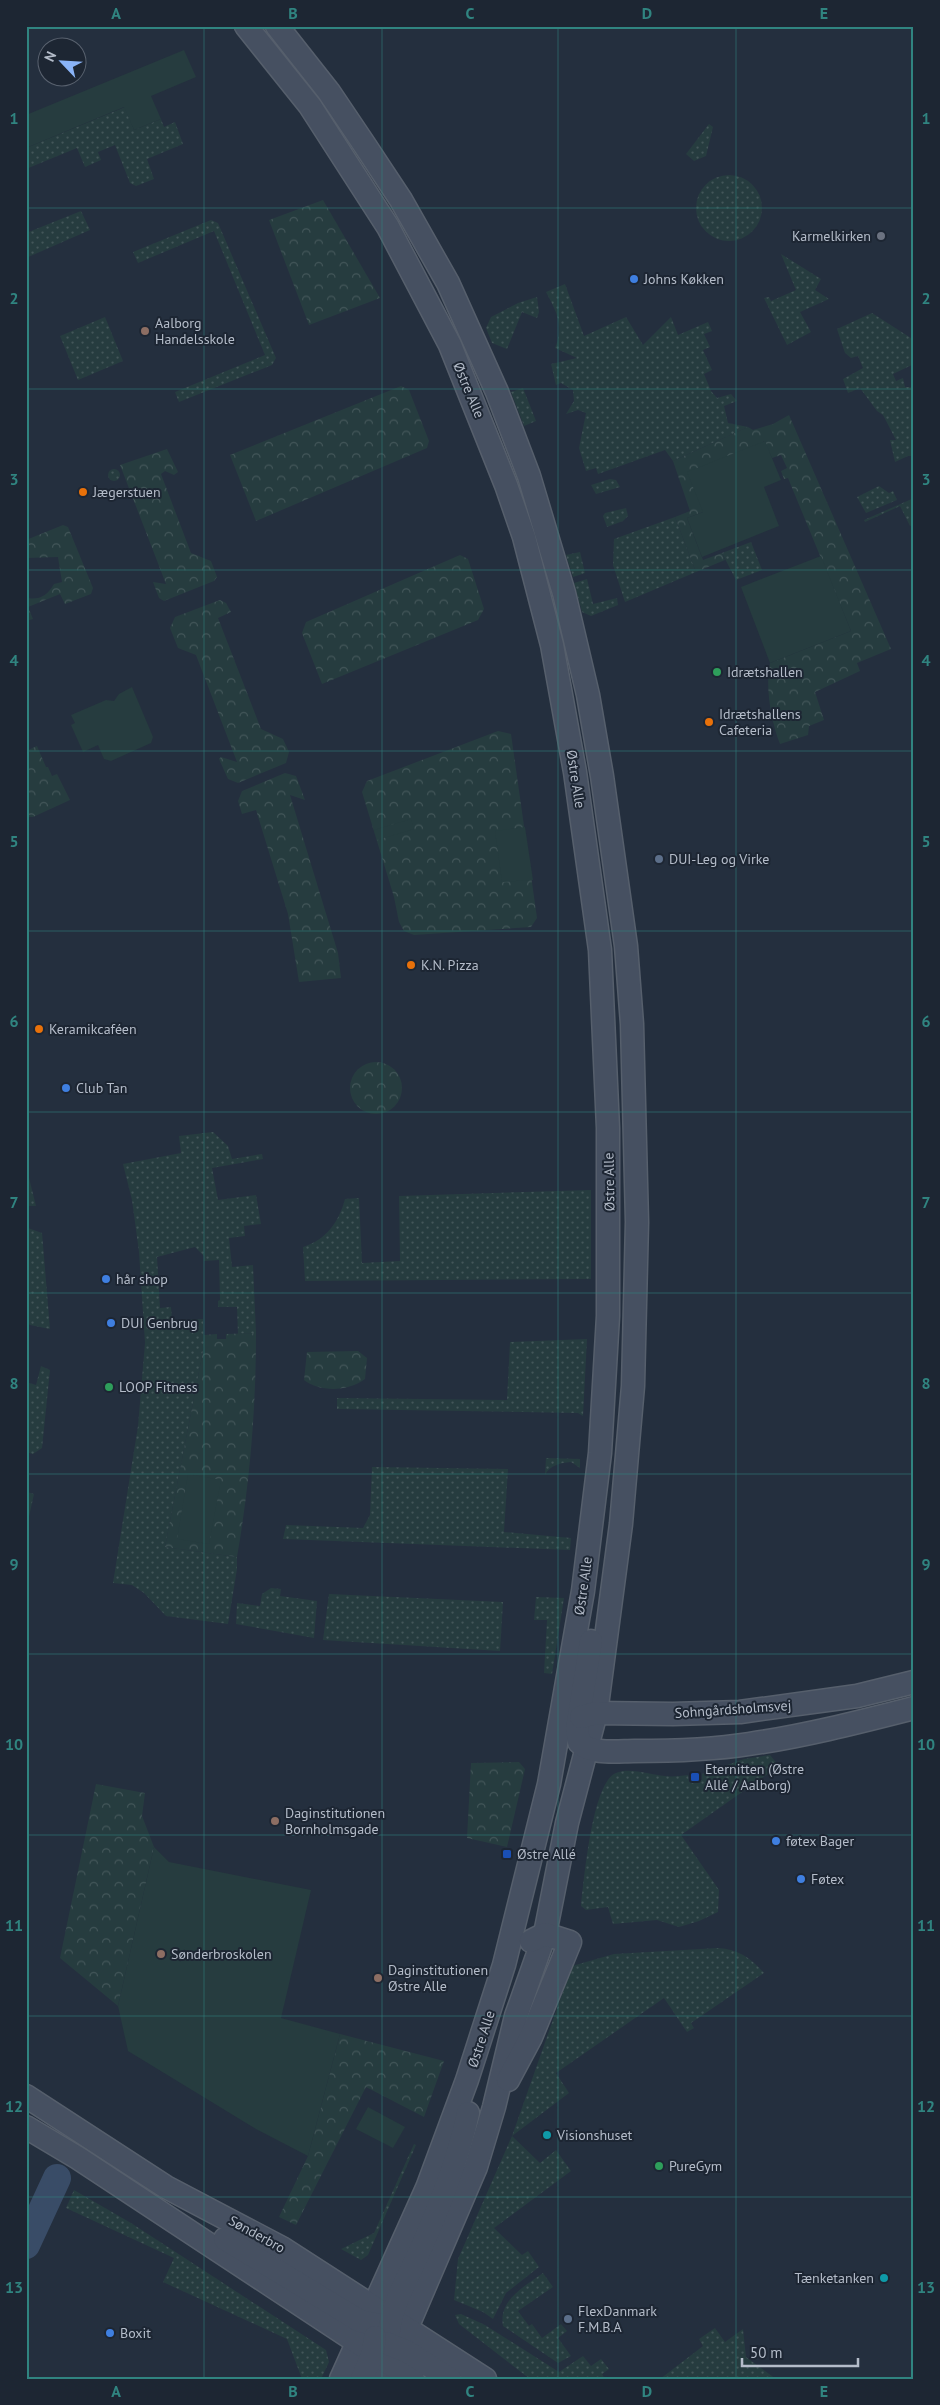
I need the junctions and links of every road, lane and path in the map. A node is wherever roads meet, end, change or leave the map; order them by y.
1 (246, 26) edge
2 (277, 26) edge
3 (594, 1501) junction
4 (914, 1682) edge
5 (914, 1708) edge
6 (587, 1715) junction
7 (558, 1737) junction
8 (588, 1749) junction
9 (549, 1784) junction
10 (545, 1934) junction
11 (504, 1964) junction
12 (26, 2096) edge
13 (494, 2107) junction
14 (26, 2127) edge
15 (379, 2344) edge
16 (450, 2379) edge
17 (485, 2379) edge

1 - 3 street, Østre Alle
2 - 6 street, Østre Alle
3 - 6 street
3 - 7 street, Østre Alle
4 - 6 street, Sohngårdsholmsvej
5 - 8 street
6 - 7 street
6 - 8 street
7 - 9 street, Østre Alle
8 - 10 street, Østre Alle
9 - 10 street
9 - 11 street, Østre Alle
10 - 11 street
10 - 13 street, Østre Alle
10 - 13 street
11 - 15 street, Østre Alle
12 - 15 street, Sønderbro
13 - 15 street, Østre Alle
14 - 15 street, Sønderbro
15 - 16 street
15 - 17 street, Sønderbro

